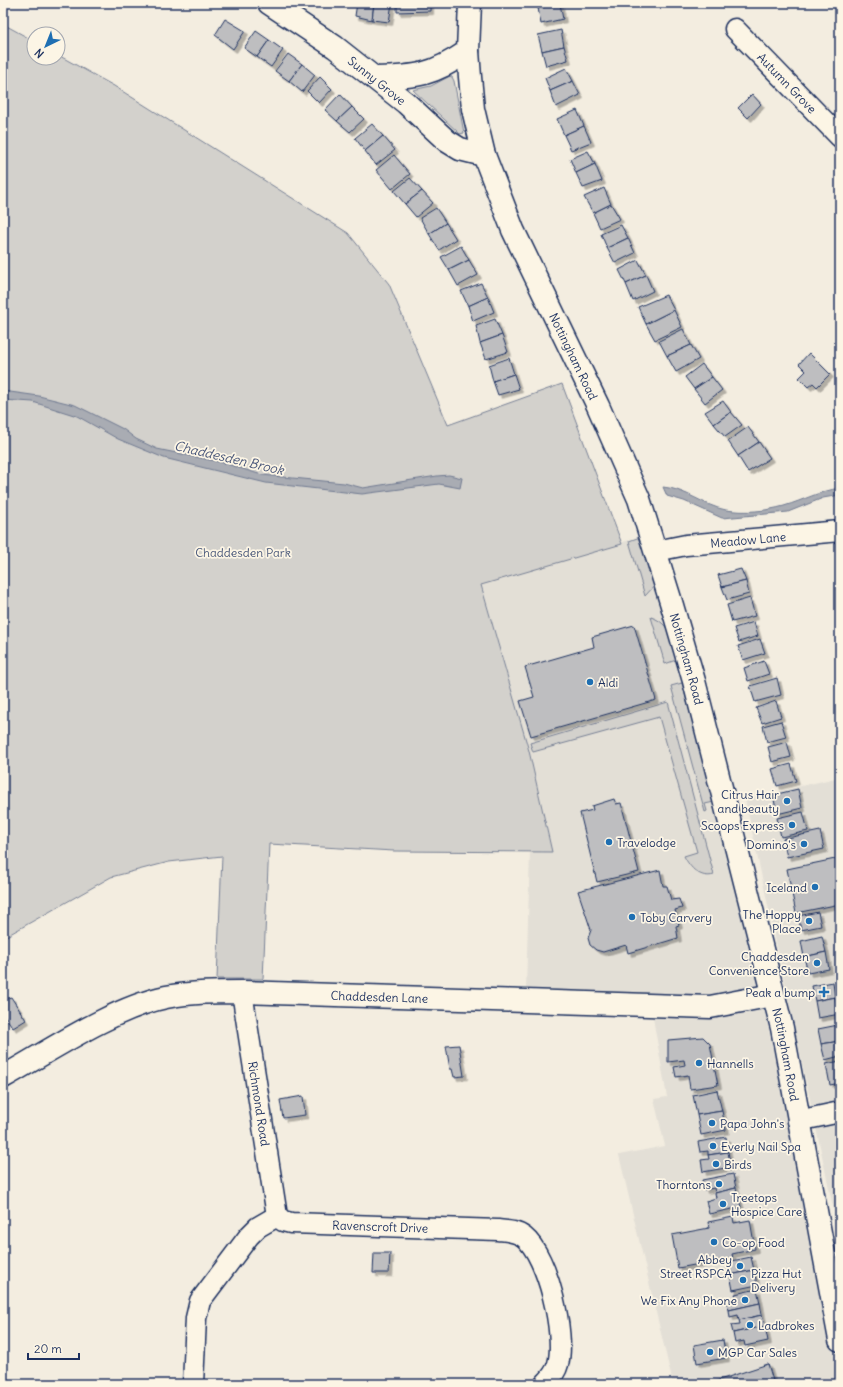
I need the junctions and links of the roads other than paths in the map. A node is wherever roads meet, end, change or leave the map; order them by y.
1 (269, 3) edge
2 (470, 3) edge
3 (735, 29) dead end
4 (468, 51) junction
5 (375, 78) junction
6 (840, 137) edge
7 (484, 155) junction
8 (840, 531) edge
9 (656, 551) junction
10 (242, 992) junction
11 (774, 995) junction
12 (3, 1077) edge
13 (840, 1112) edge
14 (798, 1121) junction
15 (277, 1216) junction
16 (840, 1340) edge
17 (552, 1382) edge
18 (193, 1384) edge

1 - 5 street, Sunny Grove
2 - 4 street, Nottingham Road
3 - 6 street, Autumn Grove
4 - 5 street
4 - 7 street, Nottingham Road
5 - 7 street, Sunny Grove
7 - 9 street, Nottingham Road
8 - 9 street, Meadow Lane
9 - 11 street, Nottingham Road
10 - 11 street, Chaddesden Lane
10 - 12 street, Chaddesden Lane
10 - 15 street, Richmond Road
11 - 14 street, Nottingham Road
13 - 14 street
14 - 16 street, Nottingham Road
15 - 17 street, Ravenscroft Drive
15 - 18 street

